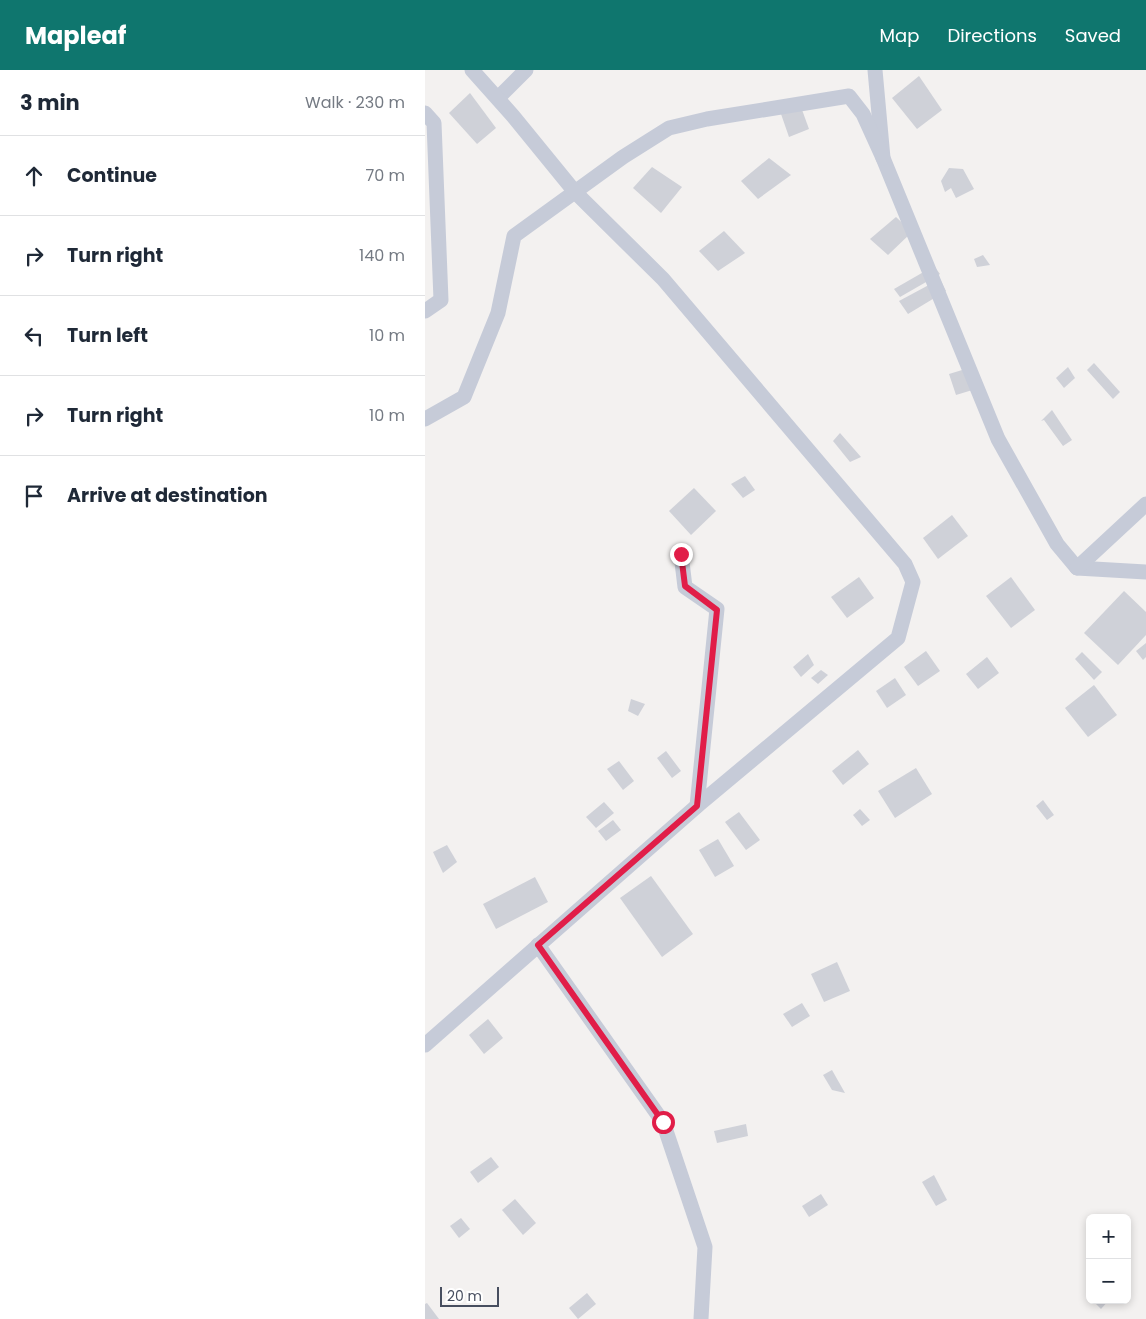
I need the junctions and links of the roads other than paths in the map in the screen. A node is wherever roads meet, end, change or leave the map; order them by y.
1 (472, 70) edge
2 (525, 70) edge
3 (875, 70) edge
4 (498, 98) junction
5 (425, 113) edge
6 (883, 158) junction
7 (575, 192) junction
8 (425, 311) edge
9 (425, 419) edge
10 (1146, 504) edge
11 (681, 554) dead end
12 (1077, 568) junction
13 (1146, 572) edge
14 (697, 806) junction
15 (538, 945) junction
16 (425, 1045) edge
17 (701, 1319) edge

1 - 4 street
2 - 4 street
3 - 6 street
4 - 7 street
5 - 8 street
6 - 7 street
6 - 12 street
7 - 9 street
7 - 14 street
10 - 12 street
11 - 14 street
12 - 13 street
14 - 15 street
15 - 16 street
15 - 17 street

